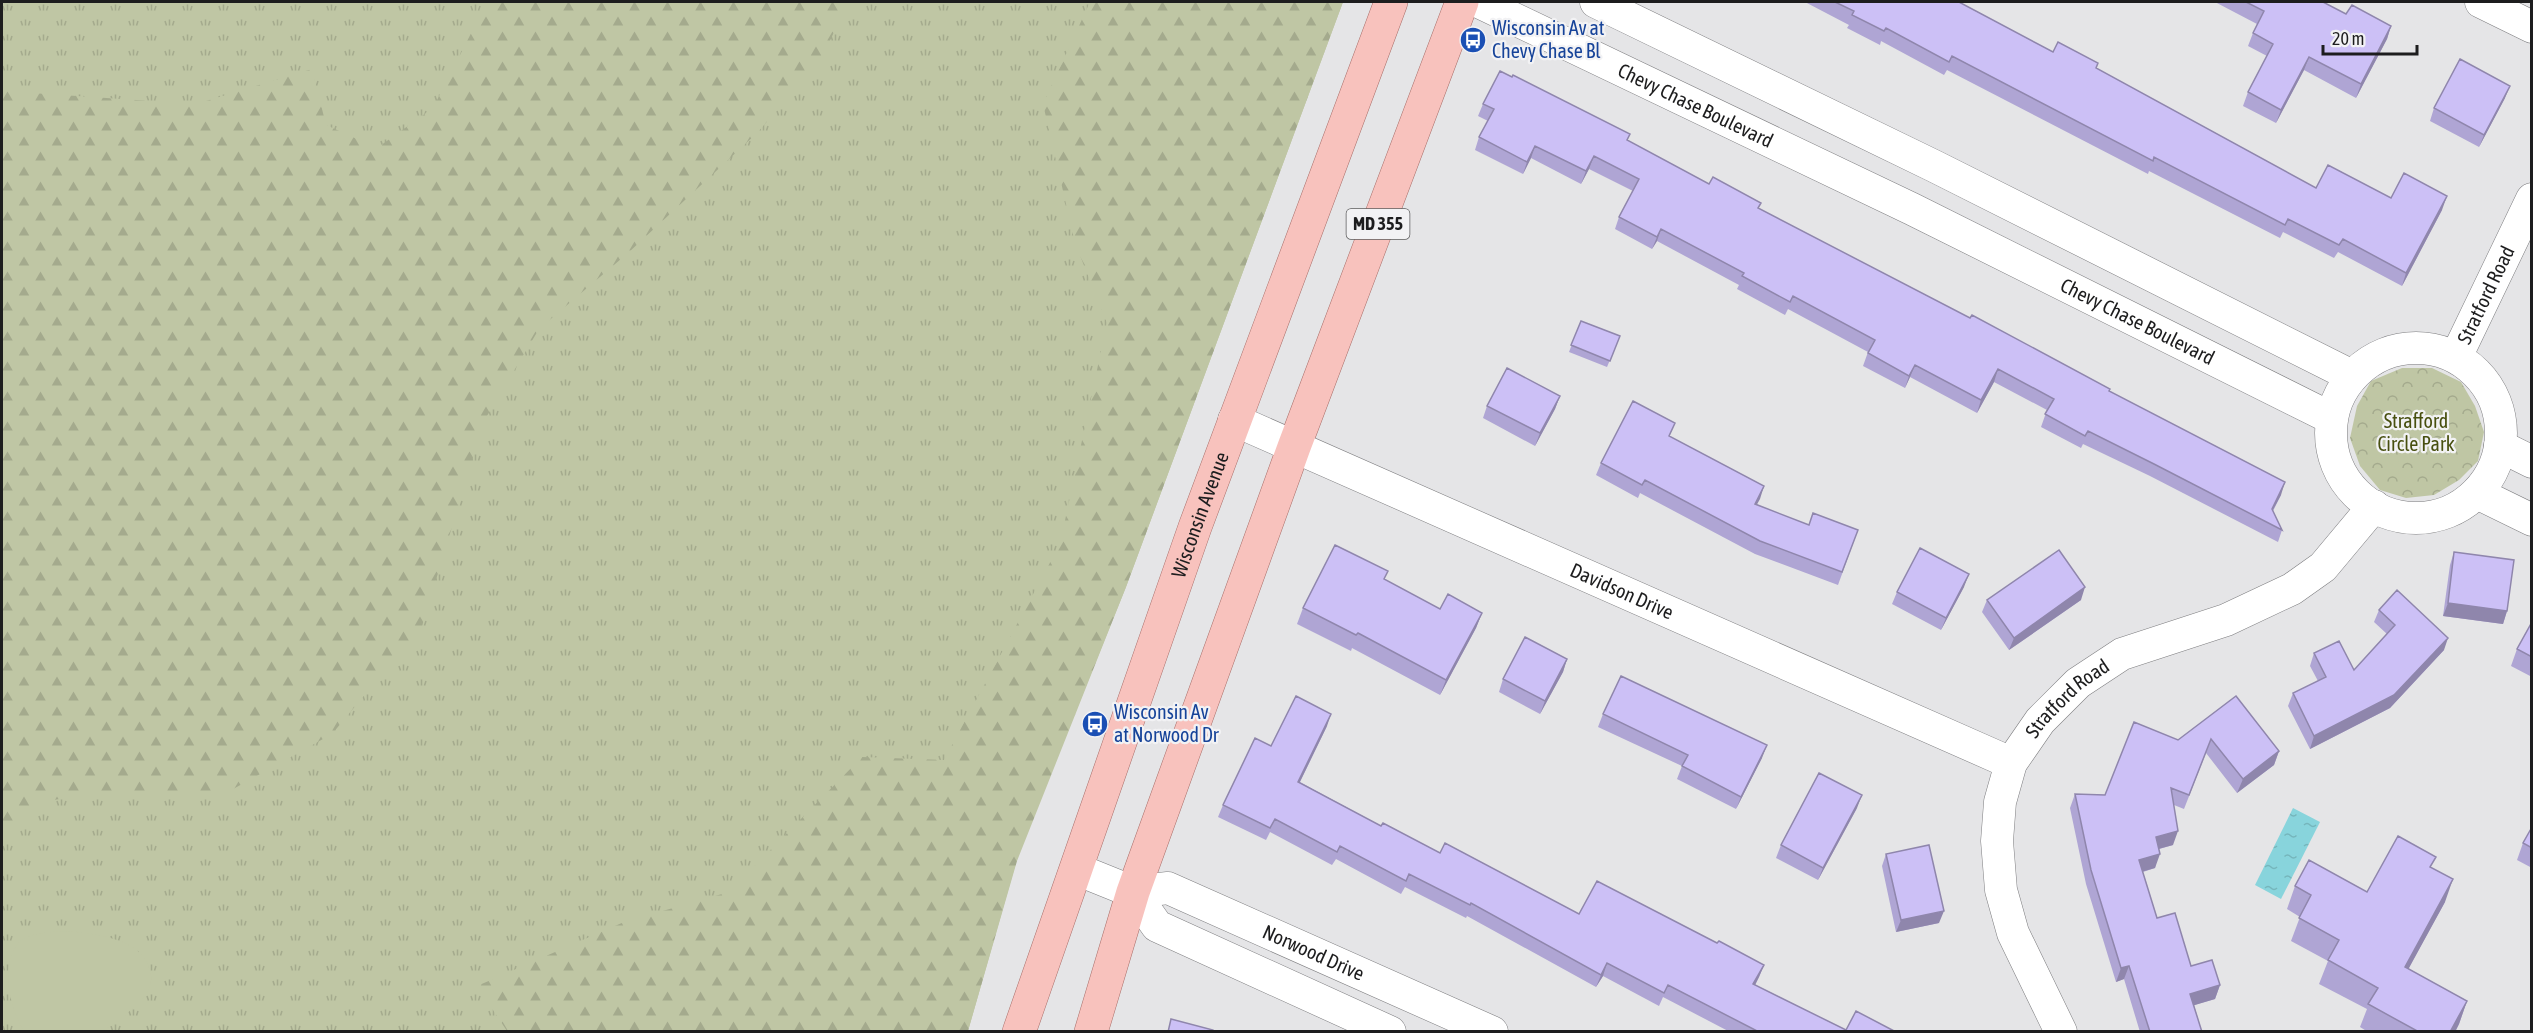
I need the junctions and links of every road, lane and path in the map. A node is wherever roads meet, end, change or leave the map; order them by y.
1 (1391, 2) edge
2 (1462, 2) edge
3 (1479, 2) edge
4 (1596, 2) edge
5 (2481, 2) edge
6 (2532, 27) edge
7 (1934, 166) junction
8 (2532, 199) edge
9 (1912, 209) junction
10 (2456, 357) junction
11 (2352, 376) junction
12 (2331, 418) junction
13 (1234, 420) junction
14 (2500, 446) junction
15 (1294, 447) junction
16 (2532, 462) edge
17 (2477, 493) junction
18 (2374, 506) junction
19 (2532, 520) edge
20 (2011, 764) junction
21 (1076, 868) junction
22 (1133, 892) junction
23 (1449, 1023) edge
24 (1019, 1032) edge
25 (1091, 1032) edge
26 (1390, 1032) edge
27 (1492, 1032) edge
28 (2061, 1032) edge

1 - 13 main road, Wisconsin Avenue
2 - 15 main road, MD 355
3 - 9 street, Chevy Chase Boulevard
4 - 7 street
5 - 6 street
7 - 9 street
7 - 11 street
8 - 10 street, Stratford Road
9 - 12 street, Chevy Chase Boulevard
10 - 11 street
10 - 14 street
11 - 12 street
12 - 18 street
13 - 15 street, Davidson Drive
13 - 21 main road, Wisconsin Avenue
14 - 16 street
14 - 17 street
15 - 20 street, Davidson Drive
15 - 22 main road, MD 355
17 - 18 street
17 - 19 street
18 - 20 street, Stratford Road
20 - 28 street, Stratford Road
21 - 22 street, Norwood Drive
21 - 24 main road, Wisconsin Avenue
22 - 23 street, Norwood Drive
22 - 25 main road, MD 355
22 - 26 street, Norwood Drive
23 - 27 street, Norwood Drive

